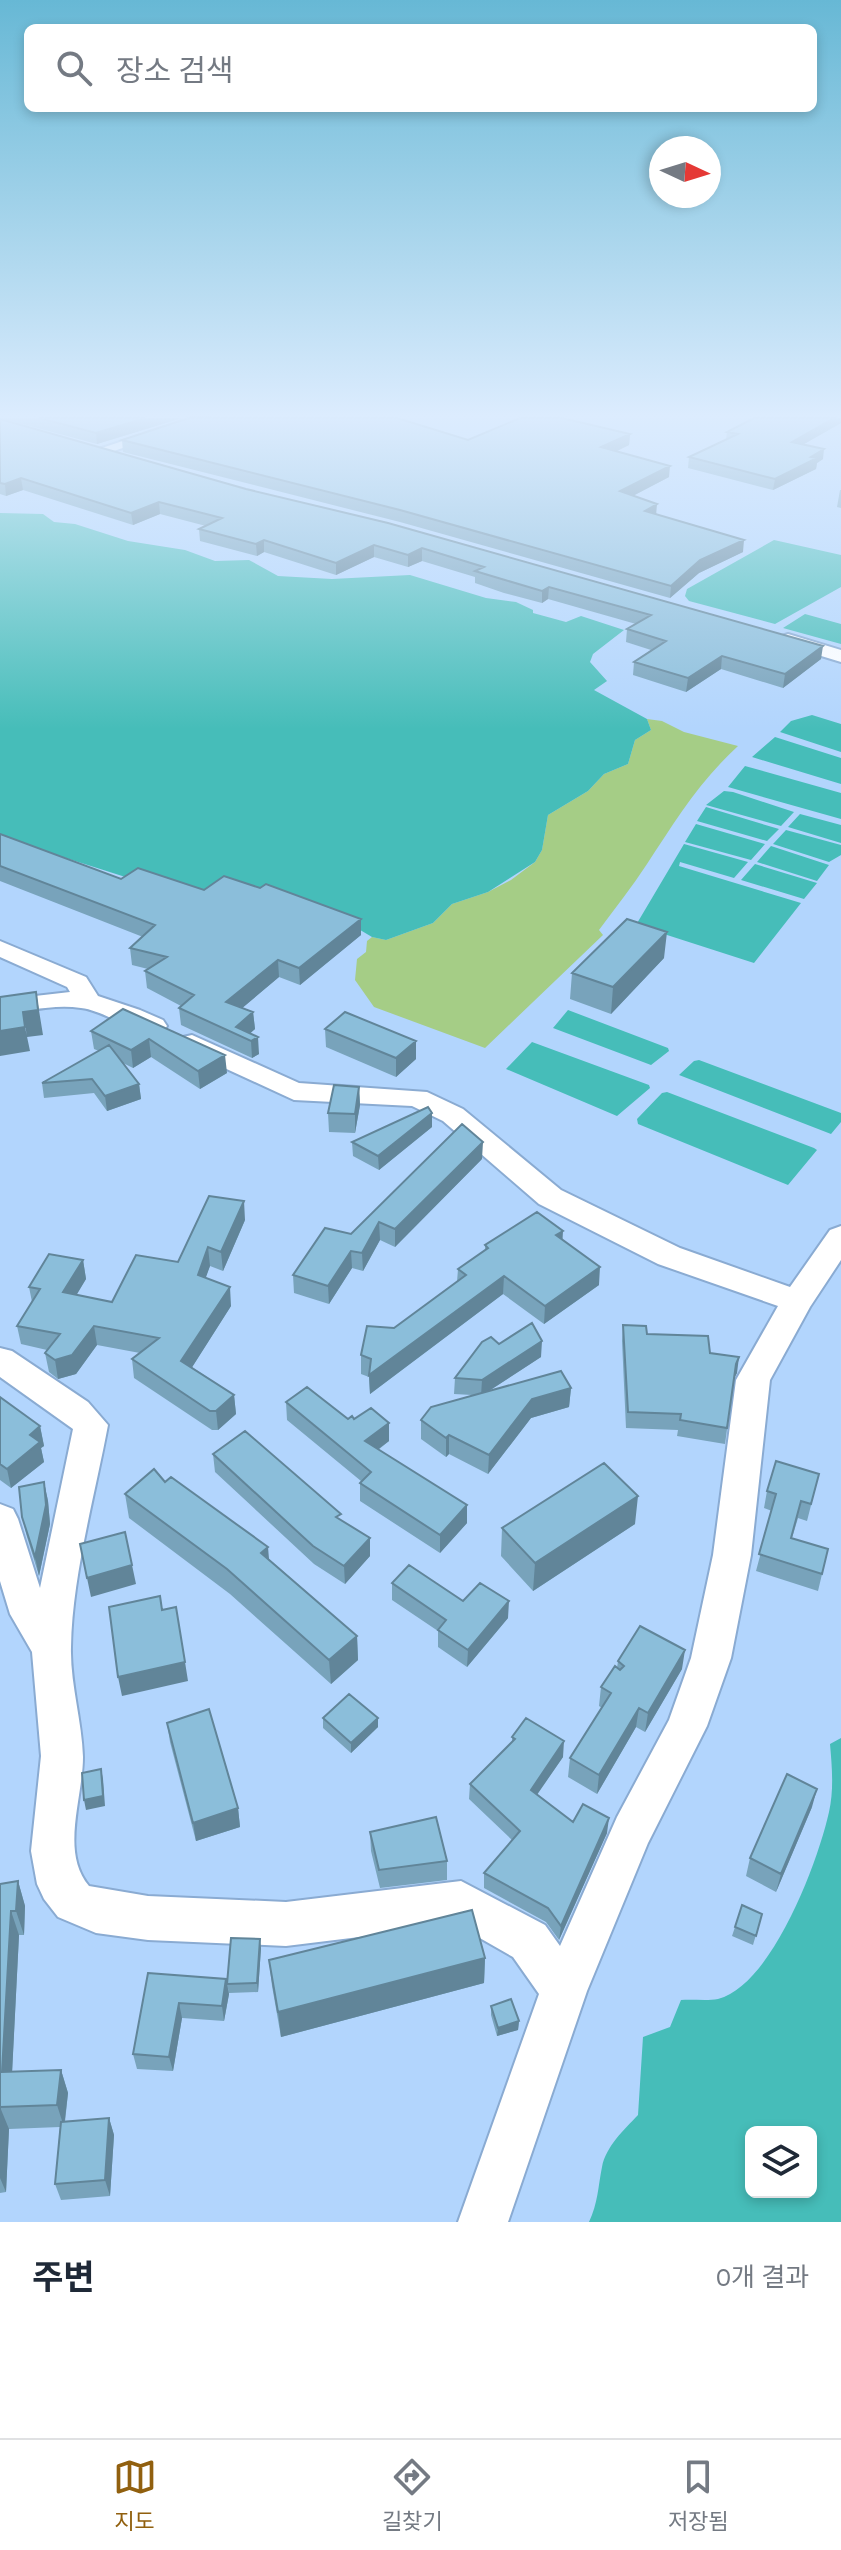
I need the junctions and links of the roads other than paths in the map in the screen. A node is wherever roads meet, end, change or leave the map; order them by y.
1 (768, 635) edge
2 (841, 656) edge
3 (0, 948) edge
4 (87, 998) junction
5 (0, 1008) edge
6 (841, 1237) edge
7 (797, 1301) junction
8 (0, 1360) edge
9 (0, 1519) edge
10 (51, 1649) junction
11 (564, 1990) junction
12 (483, 2222) edge

1 - 2 street
3 - 4 street
4 - 5 street
4 - 7 street
6 - 7 street
7 - 11 street
8 - 10 street
9 - 10 street
10 - 11 street
11 - 12 street

